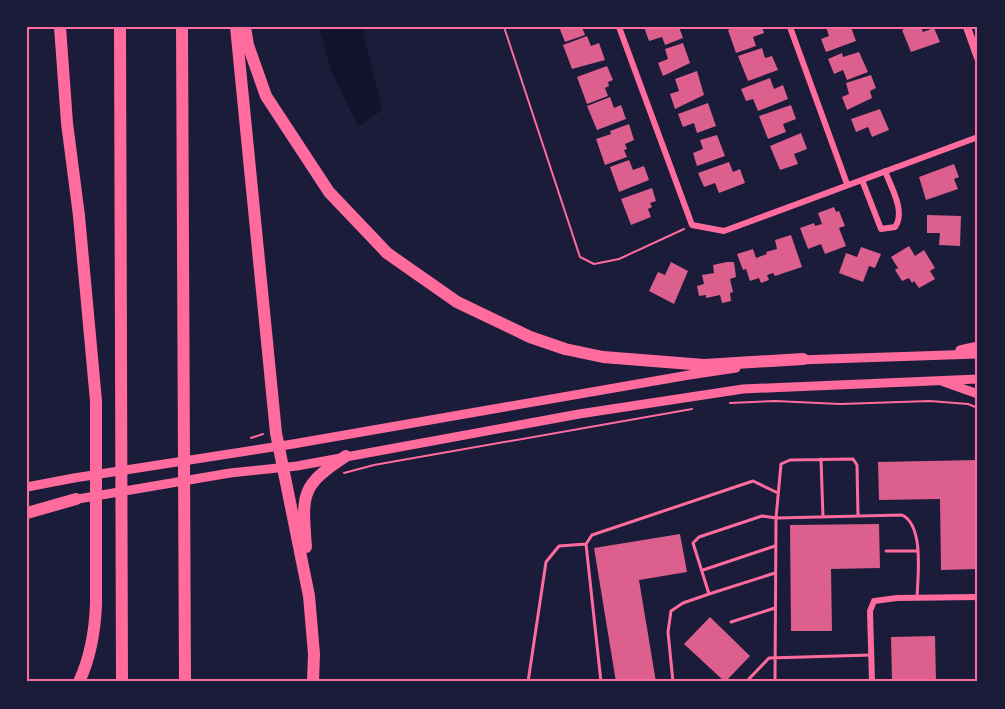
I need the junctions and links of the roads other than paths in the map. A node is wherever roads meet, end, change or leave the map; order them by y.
1 (60, 27) edge
2 (120, 27) edge
3 (182, 27) edge
4 (236, 27) edge
5 (245, 27) edge
6 (619, 27) edge
7 (790, 27) edge
8 (967, 27) edge
9 (978, 58) edge
10 (978, 137) edge
11 (885, 171) junction
12 (861, 180) junction
13 (847, 184) junction
14 (978, 346) edge
15 (978, 354) edge
16 (932, 355) junction
17 (804, 359) junction
18 (936, 380) junction
19 (978, 380) edge
20 (978, 394) edge
21 (278, 439) junction
22 (346, 456) junction
23 (821, 459) junction
24 (283, 467) junction
25 (27, 487) edge
26 (778, 493) junction
27 (76, 499) junction
28 (27, 508) edge
29 (27, 513) edge
30 (858, 516) junction
31 (823, 517) junction
32 (776, 518) junction
33 (586, 544) junction
34 (775, 546) junction
35 (886, 551) dead end
36 (917, 551) junction
37 (702, 570) junction
38 (775, 573) junction
39 (709, 594) junction
40 (309, 596) junction
41 (978, 597) edge
42 (917, 598) junction
43 (775, 608) junction
44 (731, 622) dead end
45 (871, 655) junction
46 (775, 657) junction
47 (79, 682) edge
48 (122, 682) edge
49 (185, 682) edge
50 (313, 682) edge
51 (528, 682) edge
52 (601, 682) edge
53 (673, 682) edge
54 (746, 682) edge
55 (775, 682) edge
56 (872, 682) edge

1 - 47 highway
2 - 48 highway
3 - 49 highway
4 - 21 highway
5 - 17 highway
6 - 13 street
7 - 13 street
8 - 9 street
10 - 11 street
11 - 12 street
11 - 12 street
12 - 13 street
14 - 16 main road
15 - 16 main road
16 - 17 main road
17 - 21 main road
18 - 19 main road
18 - 20 main road
18 - 22 main road
21 - 24 highway
21 - 25 main road
22 - 24 main road
22 - 40 highway
23 - 26 lane
23 - 30 lane
23 - 31 lane
24 - 27 main road
24 - 40 highway
26 - 32 lane
26 - 33 lane
27 - 28 main road
27 - 29 highway
30 - 31 lane
30 - 36 lane
31 - 32 lane
32 - 34 lane
32 - 37 lane
33 - 51 lane
33 - 52 lane
34 - 37 lane
34 - 38 lane
35 - 36 lane
36 - 42 lane
37 - 39 lane
38 - 39 lane
38 - 43 lane
39 - 53 lane
40 - 50 highway
41 - 42 street
42 - 45 street
43 - 44 lane
43 - 46 lane
45 - 46 lane
45 - 56 street
46 - 54 lane
46 - 55 lane

